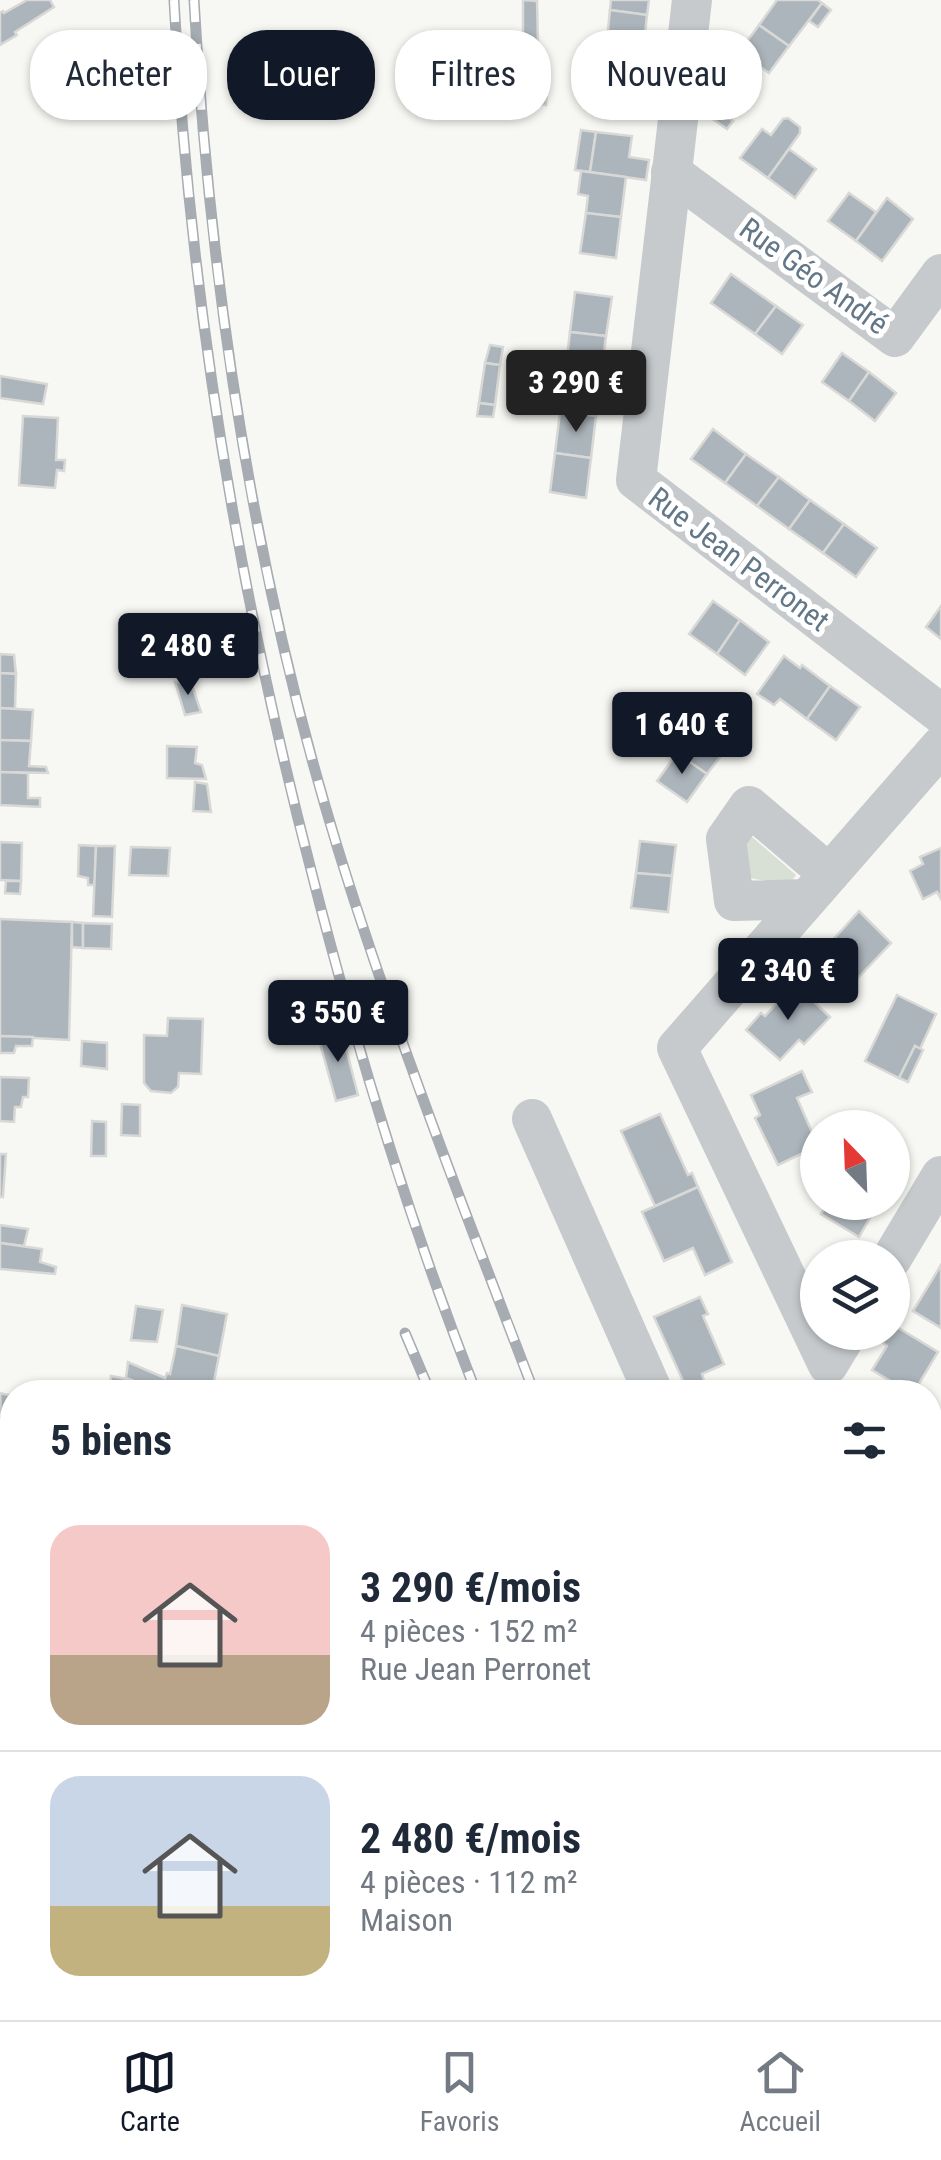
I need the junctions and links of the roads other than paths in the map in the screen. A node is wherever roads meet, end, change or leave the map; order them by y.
1 (692, 0) edge
2 (671, 172) junction
3 (941, 274) edge
4 (941, 714) edge
5 (941, 746) edge
6 (532, 1120) dead end
7 (941, 1176) edge
8 (903, 1240) edge
9 (800, 1307) edge
10 (820, 1350) edge
11 (837, 1350) edge
12 (648, 1380) edge

1 - 2 street, Rue Jean Perronet
2 - 3 street, Rue Géo André
2 - 4 street, Rue Jean Perronet
5 - 9 street
6 - 12 street
7 - 8 street
10 - 11 street

